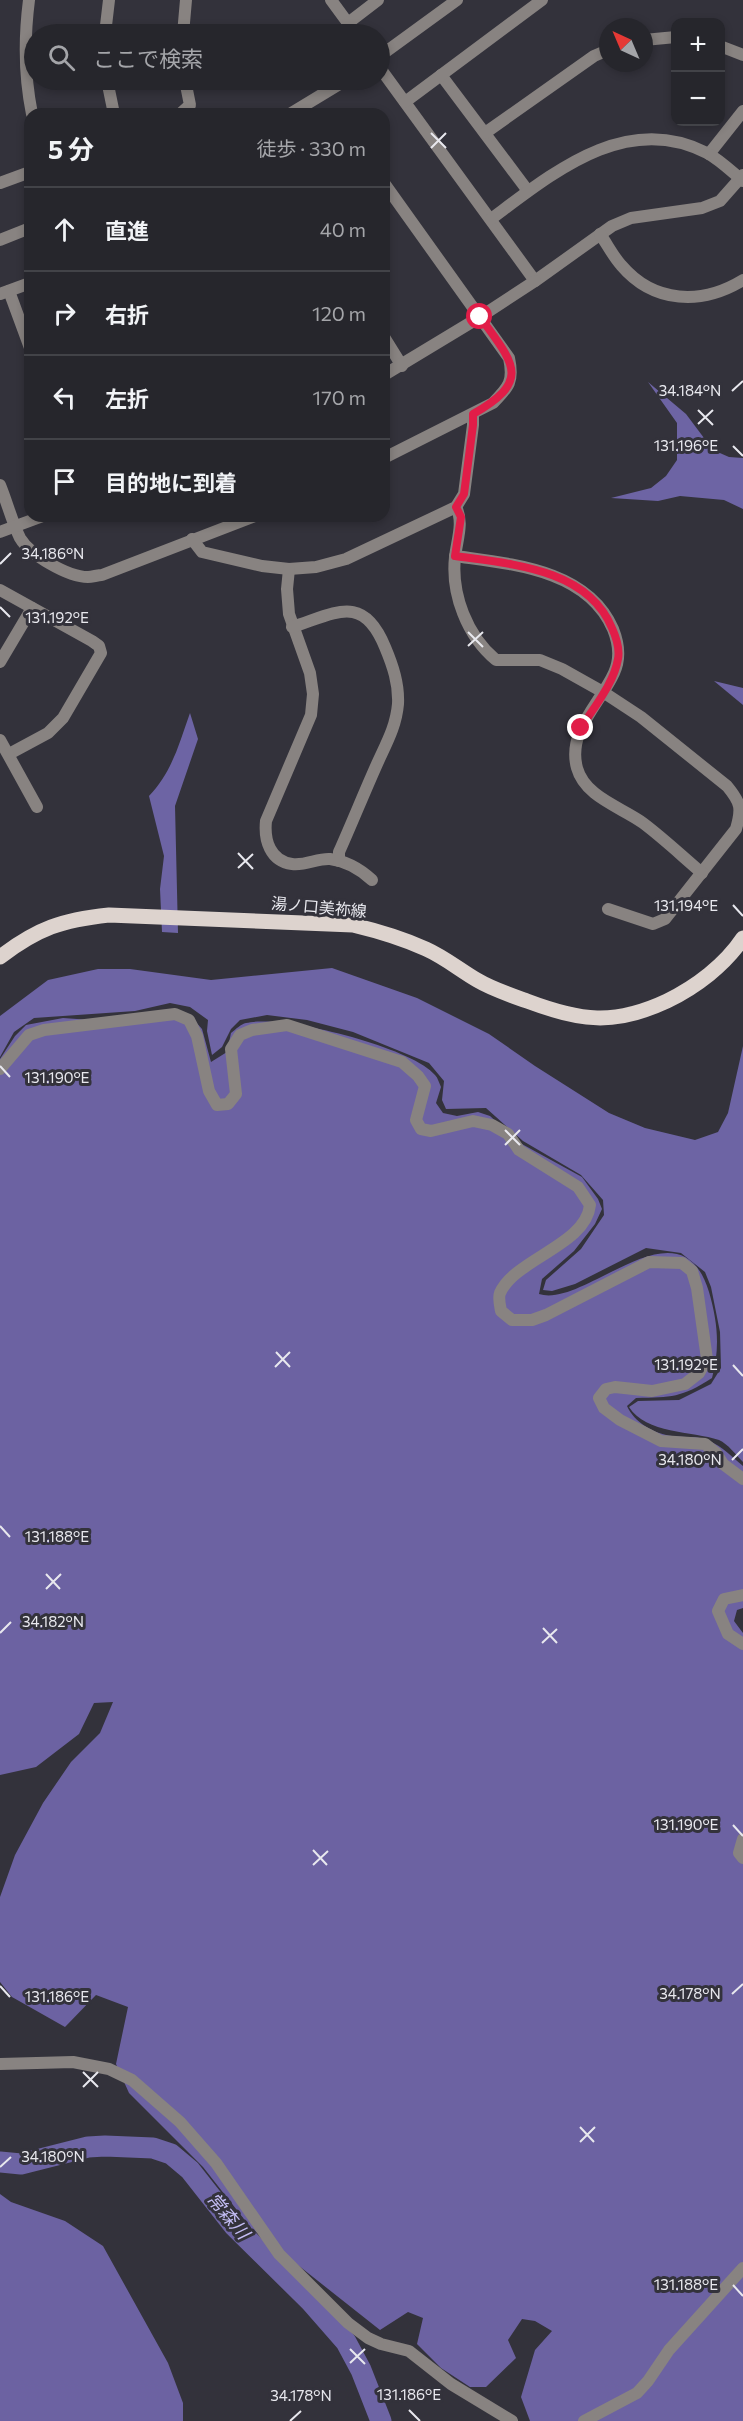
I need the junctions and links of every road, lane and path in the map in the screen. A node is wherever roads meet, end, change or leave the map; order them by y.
1 (29, 0) edge
2 (109, 0) edge
3 (186, 0) edge
4 (331, 0) edge
5 (378, 0) edge
6 (457, 0) edge
7 (542, 0) edge
8 (348, 23) joint
9 (26, 24) edge
10 (106, 24) edge
11 (184, 24) edge
12 (671, 37) edge
13 (653, 39) edge
14 (725, 48) edge
15 (390, 49) edge
16 (599, 54) edge
17 (743, 55) edge
18 (441, 75) junction
19 (390, 82) edge
20 (27, 90) edge
21 (109, 90) edge
22 (186, 90) edge
23 (330, 90) edge
24 (405, 102) junction
25 (31, 108) edge
26 (113, 108) edge
27 (187, 108) edge
28 (300, 108) edge
29 (743, 111) edge
30 (485, 133) junction
31 (709, 154) junction
32 (24, 174) edge
33 (742, 178) edge
34 (0, 183) edge
35 (390, 191) edge
36 (528, 192) junction
37 (491, 219) junction
38 (24, 230) edge
39 (600, 234) junction
40 (0, 240) edge
41 (743, 280) edge
42 (535, 281) junction
43 (24, 285) edge
44 (4, 292) edge
45 (480, 317) junction
46 (24, 335) edge
47 (390, 347) edge
48 (402, 366) junction
49 (390, 372) edge
50 (473, 414) junction
51 (390, 455) edge
52 (0, 485) edge
53 (456, 507) junction
54 (27, 522) edge
55 (239, 522) edge
56 (16, 526) junction
57 (0, 532) edge
58 (192, 539) junction
59 (455, 556) junction
60 (289, 569) junction
61 (0, 590) edge
62 (32, 608) junction
63 (292, 627) junction
64 (0, 662) edge
65 (603, 692) junction
66 (0, 740) edge
67 (9, 754) junction
68 (37, 807) dead end
69 (339, 861) junction
70 (702, 873) junction
71 (372, 880) dead end
72 (608, 909) dead end
73 (743, 938) edge
74 (0, 957) edge
75 (0, 1069) edge
76 (743, 1479) edge
77 (743, 1595) edge
78 (743, 1644) edge
79 (743, 1839) edge
80 (743, 1858) edge
81 (0, 2064) edge
82 (743, 2268) edge
83 (513, 2421) edge
84 (584, 2421) edge

1 - 9 street
2 - 10 street
3 - 11 street
4 - 8 street
5 - 8 street
6 - 15 street
7 - 18 street
12 - 13 street
14 - 17 street
16 - 30 street
18 - 24 street
18 - 30 street
19 - 24 street
20 - 25 street
21 - 26 street
22 - 27 street
23 - 28 street
24 - 37 street
29 - 31 street
30 - 36 street
31 - 33 street
31 - 36 street
32 - 34 street
33 - 39 street
35 - 45 street
36 - 37 street
37 - 42 street
38 - 40 street
39 - 41 street
39 - 42 street
42 - 45 street
43 - 44 street
44 - 46 street
45 - 48 street
45 - 50 street
47 - 48 street
48 - 49 street
50 - 51 street
50 - 53 street
52 - 56 street
53 - 59 street
53 - 60 street
54 - 56 street
55 - 58 street
56 - 57 street
56 - 58 street
58 - 60 street
59 - 65 street
59 - 65 street
60 - 63 street
61 - 62 street
62 - 64 street
62 - 67 street
63 - 69 street
63 - 69 street
65 - 70 street
65 - 70 street
66 - 67 street
67 - 68 street
69 - 71 street
70 - 72 street
73 - 74 main road, 湯ノ口美祢線
75 - 76 street
77 - 78 street
79 - 80 street
81 - 83 street
82 - 84 street

